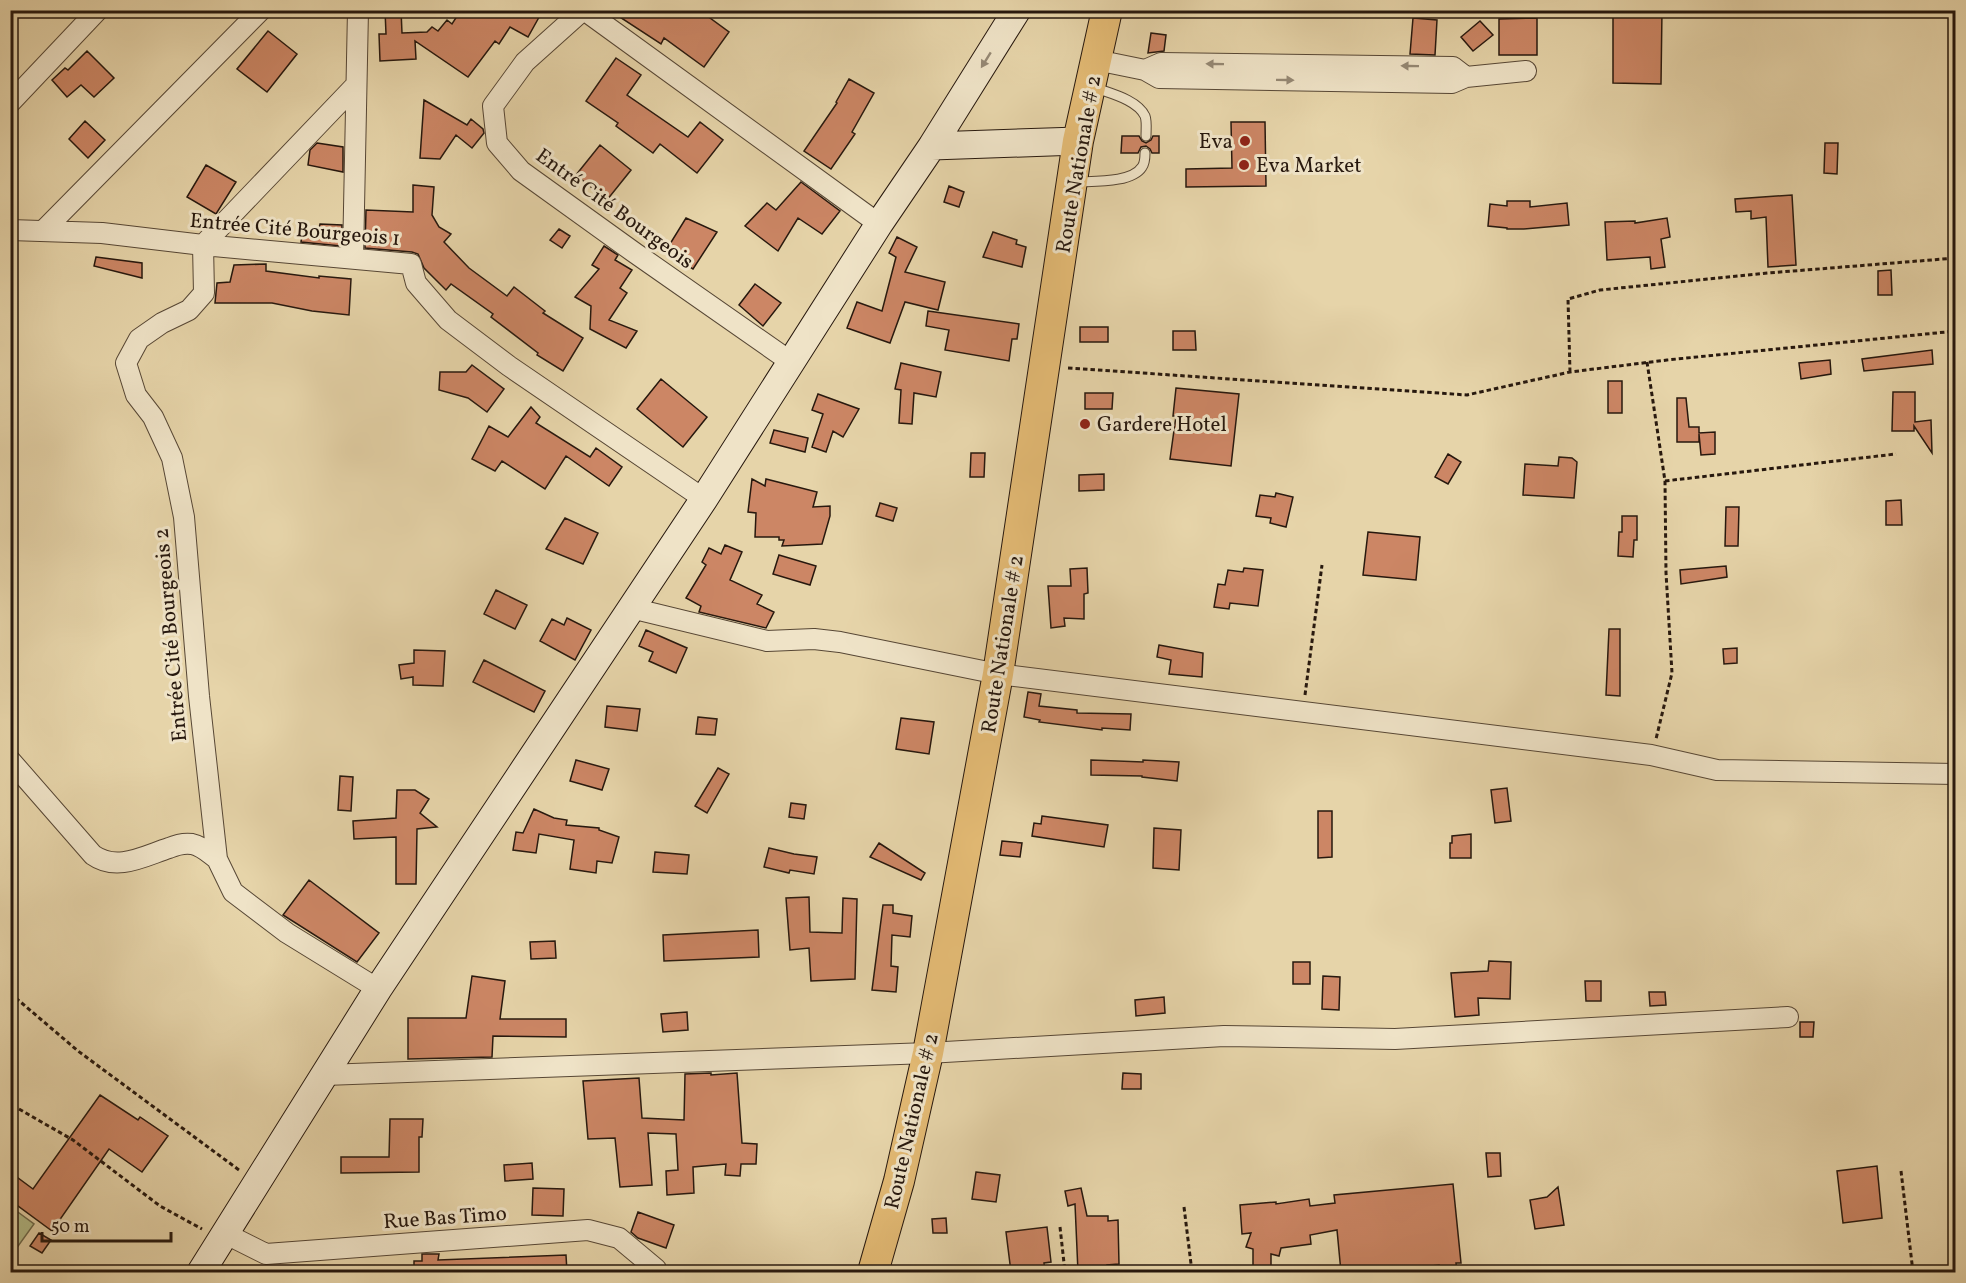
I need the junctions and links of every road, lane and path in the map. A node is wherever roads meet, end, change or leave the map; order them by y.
1 (98, 10) edge
2 (261, 10) edge
3 (358, 10) edge
4 (584, 10) edge
5 (1017, 10) edge
6 (1107, 10) edge
7 (1526, 71) dead end
8 (1093, 73) junction
9 (356, 85) junction
10 (10, 103) edge
11 (1146, 136) dead end
12 (1078, 141) junction
13 (932, 146) junction
14 (1145, 153) dead end
15 (1072, 183) junction
16 (879, 224) junction
17 (10, 230) edge
18 (43, 231) junction
19 (203, 245) junction
20 (353, 258) junction
21 (1956, 258) edge
22 (1956, 331) edge
23 (791, 362) junction
24 (1647, 363) junction
25 (1045, 367) junction
26 (1570, 372) junction
27 (1896, 454) dead end
28 (1665, 481) junction
29 (704, 499) junction
30 (1322, 565) dead end
31 (631, 608) junction
32 (998, 674) junction
33 (1303, 711) junction
34 (1652, 755) junction
35 (10, 760) edge
36 (1956, 774) edge
37 (217, 859) junction
38 (378, 989) junction
39 (10, 993) edge
40 (1788, 1017) dead end
41 (928, 1053) junction
42 (325, 1075) junction
43 (19, 1109) dead end
44 (1900, 1171) dead end
45 (257, 1184) junction
46 (1184, 1207) dead end
47 (1060, 1227) dead end
48 (224, 1237) junction
49 (201, 1272) edge
50 (657, 1272) edge
51 (873, 1272) edge
52 (1065, 1272) edge
53 (1192, 1272) edge
54 (1913, 1272) edge

1 - 10 street
2 - 18 street
3 - 9 street
4 - 16 street
4 - 23 street, Entré Cité Bourgeois
5 -> 13 main road
6 - 8 main road, Route Nationale # 2
7 - 8 street
8 - 11 lane
8 - 12 main road, Route Nationale # 2
9 - 19 street
9 - 20 street
12 - 13 main road
12 - 15 main road, Route Nationale # 2
13 - 16 main road
14 - 15 lane
15 - 25 main road, Route Nationale # 2
16 - 23 main road
17 - 18 street, Entrée Cité Bourgeois 1
18 - 19 street, Entrée Cité Bourgeois 1
19 - 20 street, Entrée Cité Bourgeois 1
19 - 37 street, Entrée Cité Bourgeois 2
20 - 29 street, Entrée Cité Bourgeois 1
21 - 26 path
22 - 24 path
23 - 29 main road
24 - 26 path
24 - 28 path
25 - 26 path
25 - 32 main road, Route Nationale # 2
27 - 28 path
28 - 34 path
29 - 31 main road
30 - 33 path
31 - 32 street
31 - 38 main road
32 - 33 street
32 - 41 main road, Route Nationale # 2
33 - 34 street
34 - 36 street
35 - 37 street
37 - 38 street, Entrée Cité Bourgeois 2
38 - 42 main road
39 - 45 path
40 - 41 street
41 - 42 street
41 - 51 main road, Route Nationale # 2
42 - 45 main road
43 - 48 path
44 - 54 path
45 - 48 main road
46 - 53 path
47 - 52 path
48 - 49 main road
48 - 50 street, Rue Bas Timo

